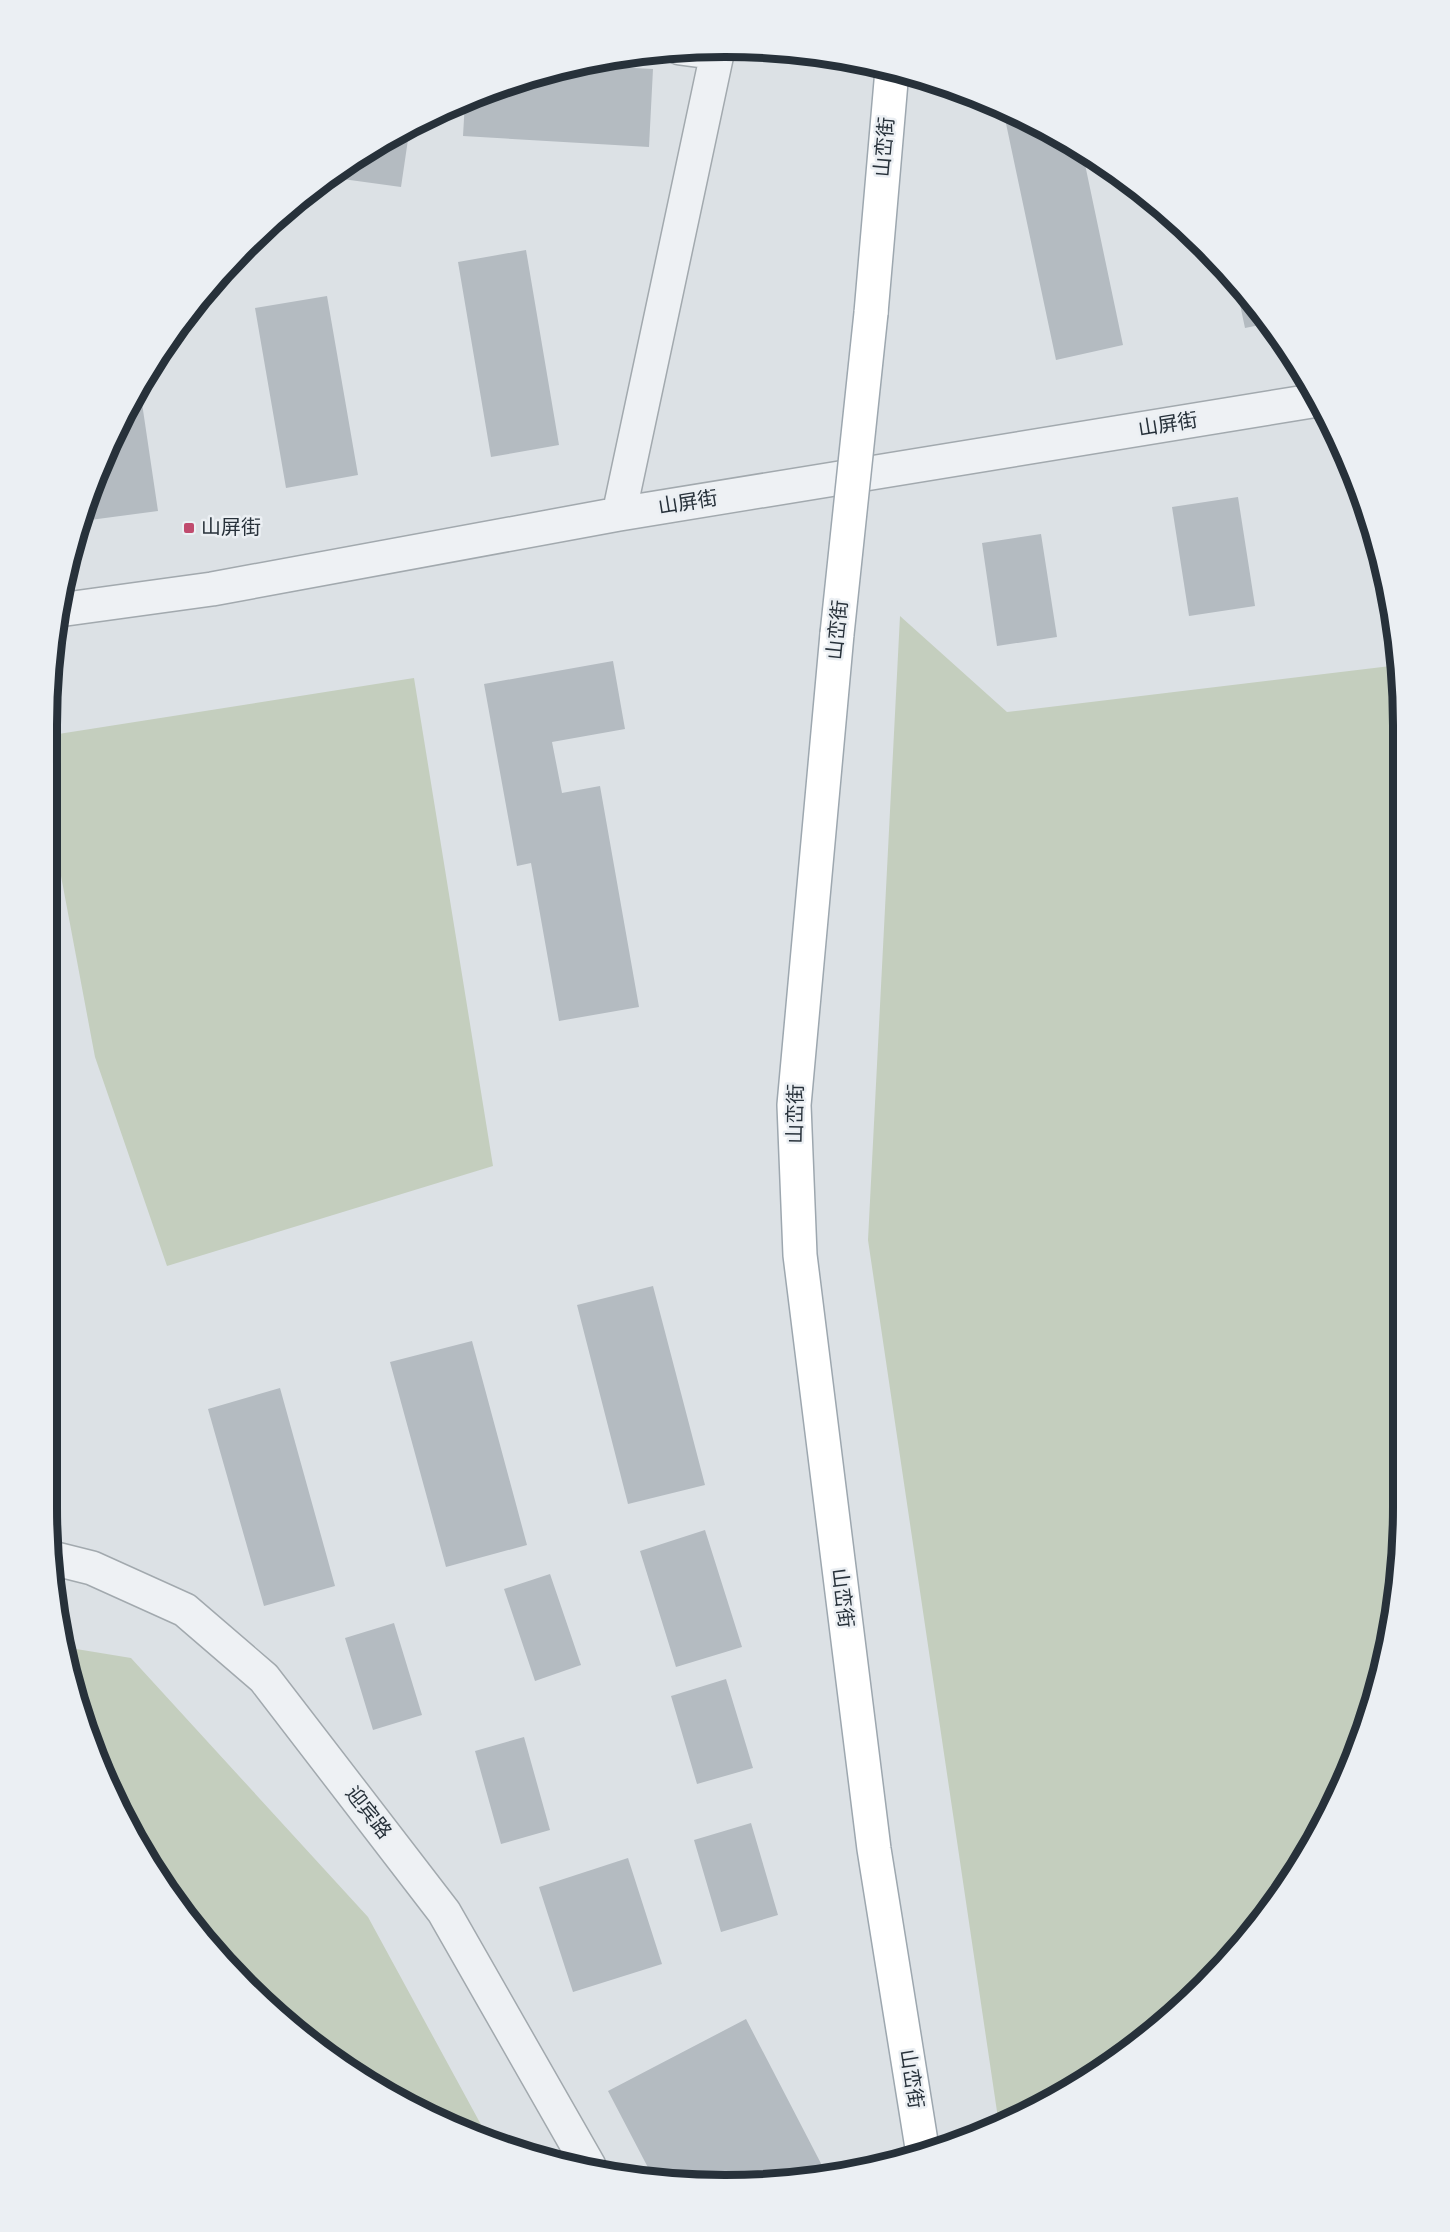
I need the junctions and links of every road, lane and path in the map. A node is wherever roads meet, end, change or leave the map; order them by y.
1 (717, 57) edge
2 (890, 78) edge
3 (1309, 401) edge
4 (619, 514) junction
5 (68, 609) edge
6 (59, 1560) edge
7 (922, 2145) edge
8 (585, 2160) edge

1 - 4 street
2 - 7 main road, 山峦街, bridge
3 - 4 street, 山屏街
4 - 5 street, 山屏街
6 - 8 street, 迎宾路

